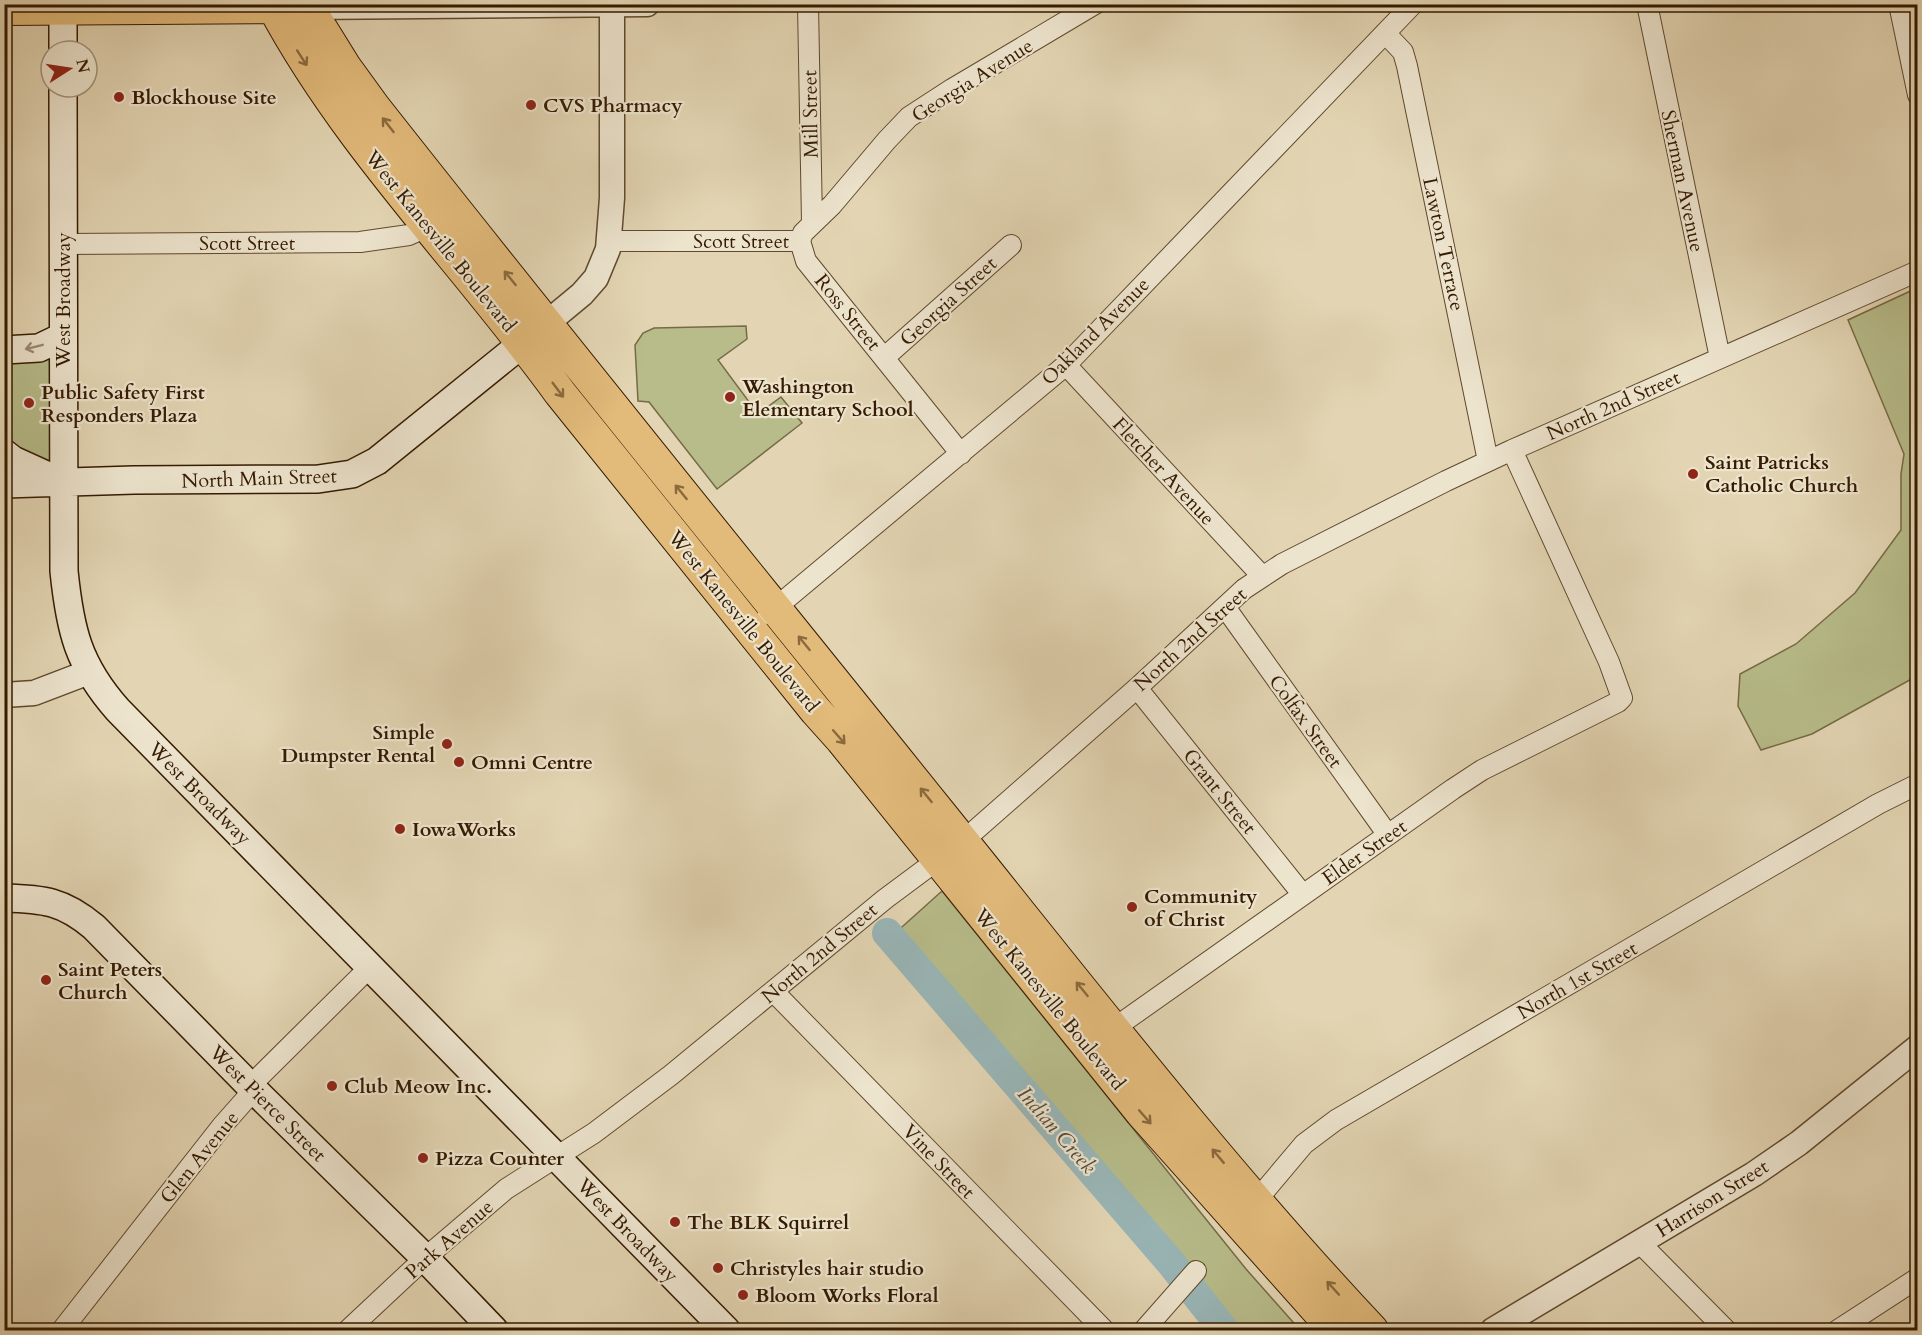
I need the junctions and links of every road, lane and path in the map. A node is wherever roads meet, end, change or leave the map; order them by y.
1 (647, 4) edge
2 (808, 4) edge
3 (1095, 4) edge
4 (1413, 4) edge
5 (1647, 4) edge
6 (1899, 4) edge
7 (414, 5) edge
8 (612, 5) edge
9 (272, 6) edge
10 (306, 6) edge
11 (63, 7) edge
12 (4, 9) edge
13 (1385, 33) junction
14 (63, 39) edge
15 (1917, 95) edge
16 (63, 99) edge
17 (812, 223) junction
18 (429, 226) junction
19 (609, 241) junction
20 (800, 241) junction
21 (63, 244) junction
22 (1011, 245) dead end
23 (1917, 271) edge
24 (535, 333) junction
25 (63, 337) junction
26 (4, 350) edge
27 (885, 357) junction
28 (1720, 358) junction
29 (1066, 365) junction
30 (1512, 450) junction
31 (4, 453) edge
32 (961, 454) junction
33 (1488, 461) junction
34 (64, 483) junction
35 (4, 484) edge
36 (1262, 576) junction
37 (1225, 607) junction
38 (775, 608) junction
39 (750, 629) junction
40 (89, 672) junction
41 (1137, 688) junction
42 (4, 695) edge
43 (1917, 784) edge
44 (1388, 835) junction
45 (963, 841) junction
46 (937, 859) junction
47 (1303, 895) junction
48 (16, 899) edge
49 (370, 967) junction
50 (773, 991) junction
51 (1113, 1029) junction
52 (1917, 1047) edge
53 (252, 1088) junction
54 (557, 1158) junction
55 (1247, 1211) junction
56 (1640, 1243) junction
57 (425, 1258) junction
58 (1196, 1271) dead end
59 (1917, 1278) edge
60 (62, 1330) edge
61 (348, 1330) edge
62 (494, 1330) edge
63 (726, 1330) edge
64 (1104, 1330) edge
65 (1144, 1330) edge
66 (1335, 1330) edge
67 (1372, 1330) edge
68 (1493, 1330) edge
69 (1726, 1330) edge
70 (1838, 1330) edge

1 - 8 street
2 - 17 street, Mill Street
3 - 17 street, Georgia Avenue
4 - 13 street, Oakland Avenue
5 - 28 street, Sherman Avenue
6 - 15 street
7 - 8 street
7 - 10 street
8 - 19 street
9 - 10 main road
9 - 11 main road
9 -> 18 main road, West Kanesville Boulevard
24 -> 10 main road, West Kanesville Boulevard
11 - 12 main road
11 - 14 main road
13 - 29 street, Oakland Avenue
13 - 33 street, Lawton Terrace
16 - 21 main road, West Broadway
17 - 20 street
18 - 21 street, Scott Street
18 - 24 main road, West Kanesville Boulevard
19 - 20 street, Scott Street
19 - 24 street
20 - 27 street, Ross Street
21 - 25 main road, West Broadway
22 - 27 street, Georgia Street
23 - 28 street, North 2nd Street
24 - 34 main road, North Main Street
38 -> 24 main road, West Kanesville Boulevard
24 -> 39 main road, West Kanesville Boulevard
25 -> 26 main road
25 - 34 main road, West Broadway
27 - 32 street, Ross Street
28 - 30 street, North 2nd Street
29 - 32 street, Oakland Avenue
29 - 36 street, Fletcher Avenue
30 - 33 street, North 2nd Street
30 - 44 street, Elder Street
31 - 34 main road
32 - 38 street, Oakland Avenue
33 - 36 street, North 2nd Street
34 - 35 main road, North Main Street
34 - 40 main road, West Broadway
36 - 37 street, North 2nd Street
37 - 41 street, North 2nd Street
37 - 44 street, Colfax Street
38 - 39 street, Oakland Avenue
45 -> 38 main road, West Kanesville Boulevard
39 -> 46 main road, West Kanesville Boulevard
40 - 42 street
40 - 49 main road, West Broadway
41 - 45 street, North 2nd Street
41 - 47 street, Grant Street
43 - 55 street, North 1st Street
44 - 47 street, Elder Street
45 - 46 street, North 2nd Street
51 -> 45 main road, West Kanesville Boulevard
46 - 50 street, North 2nd Street
46 -> 55 main road, West Kanesville Boulevard
47 - 51 street, Elder Street
48 - 53 main road, West Pierce Street
49 - 53 street, Glen Avenue
49 - 54 main road, West Broadway
50 - 54 street, North 2nd Street
50 - 64 street, Vine Street
55 -> 51 main road, West Kanesville Boulevard
52 - 56 street, Harrison Street
53 - 57 main road, West Pierce Street
53 - 60 street, Glen Avenue
54 - 57 street, Park Avenue
54 - 63 main road, West Broadway
55 - 66 main road
67 -> 55 main road
56 - 68 street, Harrison Street
56 - 69 street
57 - 61 street, Park Avenue
57 - 62 main road, West Pierce Street
58 - 65 street
59 - 70 street

